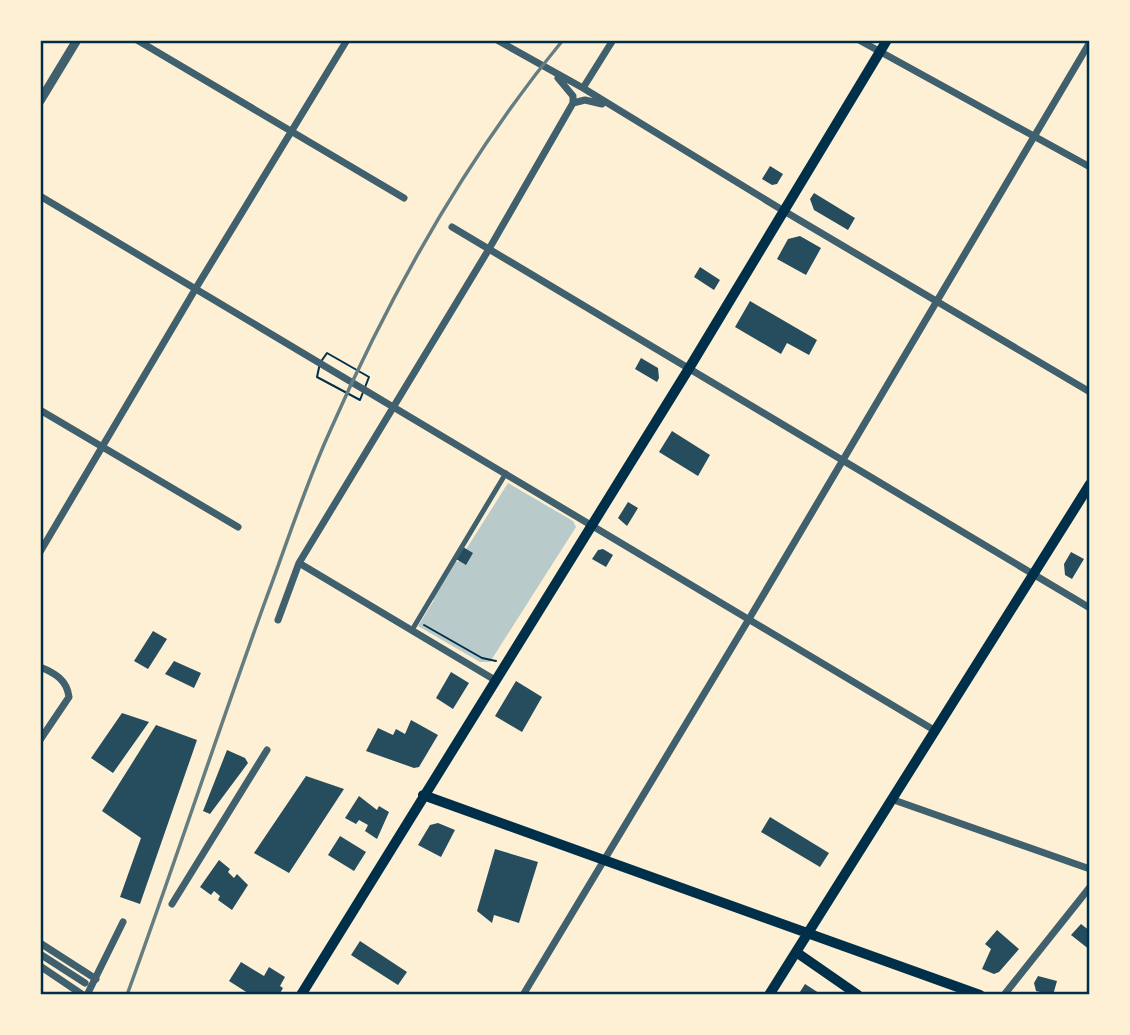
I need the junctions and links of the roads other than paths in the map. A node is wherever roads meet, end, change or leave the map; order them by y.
1 (77, 40) edge
2 (137, 40) edge
3 (347, 40) edge
4 (497, 40) edge
5 (613, 40) edge
6 (859, 40) edge
7 (887, 40) edge
8 (1090, 42) edge
9 (880, 52) junction
10 (553, 72) junction
11 (583, 88) junction
12 (40, 101) edge
13 (573, 103) junction
14 (613, 108) junction
15 (291, 130) junction
16 (1033, 137) junction
17 (1090, 167) edge
18 (40, 196) edge
19 (404, 198) dead end
20 (784, 211) junction
21 (452, 226) dead end
22 (489, 249) junction
23 (196, 288) junction
24 (935, 301) junction
25 (688, 370) junction
26 (1090, 392) edge
27 (394, 407) junction
28 (40, 410) edge
29 (102, 447) junction
30 (841, 460) junction
31 (506, 473) junction
32 (1090, 484) edge
33 (592, 525) junction
34 (237, 527) dead end
35 (40, 552) edge
36 (299, 563) junction
37 (1033, 574) junction
38 (1090, 608) edge
39 (749, 619) junction
40 (278, 620) dead end
41 (412, 631) junction
42 (40, 667) edge
43 (495, 680) junction
44 (934, 730) junction
45 (40, 740) edge
46 (267, 750) dead end
47 (423, 795) junction
48 (891, 799) junction
49 (604, 860) junction
50 (1090, 869) edge
51 (1090, 887) edge
52 (172, 904) dead end
53 (123, 922) dead end
54 (808, 933) junction
55 (40, 943) edge
56 (796, 952) junction
57 (40, 954) edge
58 (40, 966) edge
59 (96, 979) junction
60 (85, 983) dead end
61 (85, 995) edge
62 (301, 995) edge
63 (523, 995) edge
64 (769, 995) edge
65 (858, 995) edge
66 (980, 995) edge
67 (1004, 995) edge

1 - 12 street
2 - 15 street
3 - 15 street
4 - 10 street
5 - 11 street
6 - 9 street
7 - 9 main road
8 - 16 street
9 - 16 street
9 - 20 main road
10 - 11 street
10 - 13 street
11 - 14 street
13 - 14 street
13 - 22 street
14 - 20 street
15 - 19 street
15 - 23 street
16 - 17 street
16 - 24 street
18 - 23 street
20 - 24 street
20 - 25 main road
21 - 22 street
22 - 25 street
22 - 27 street
23 - 27 street
23 - 29 street
24 - 26 street
24 - 30 street
25 - 30 street
25 - 33 main road
27 - 31 street
27 - 36 street
28 - 29 street
29 - 34 street
29 - 35 street
30 - 37 street
30 - 39 street
31 - 33 street
31 - 41 street
32 - 37 main road
33 - 39 street
33 - 43 main road
36 - 40 street
36 - 41 street
37 - 38 street
37 - 44 main road
39 - 44 street
39 - 49 street
41 - 43 street
42 - 45 street
43 - 47 main road
44 - 48 main road
46 - 52 street
47 - 49 main road
47 - 62 main road
48 - 50 street
48 - 54 main road
49 - 54 main road
49 - 63 street
51 - 67 street
53 - 59 street
54 - 56 main road
54 - 66 main road
55 - 59 street
56 - 64 main road
56 - 65 main road
57 - 60 street
58 - 61 street
59 - 61 street

